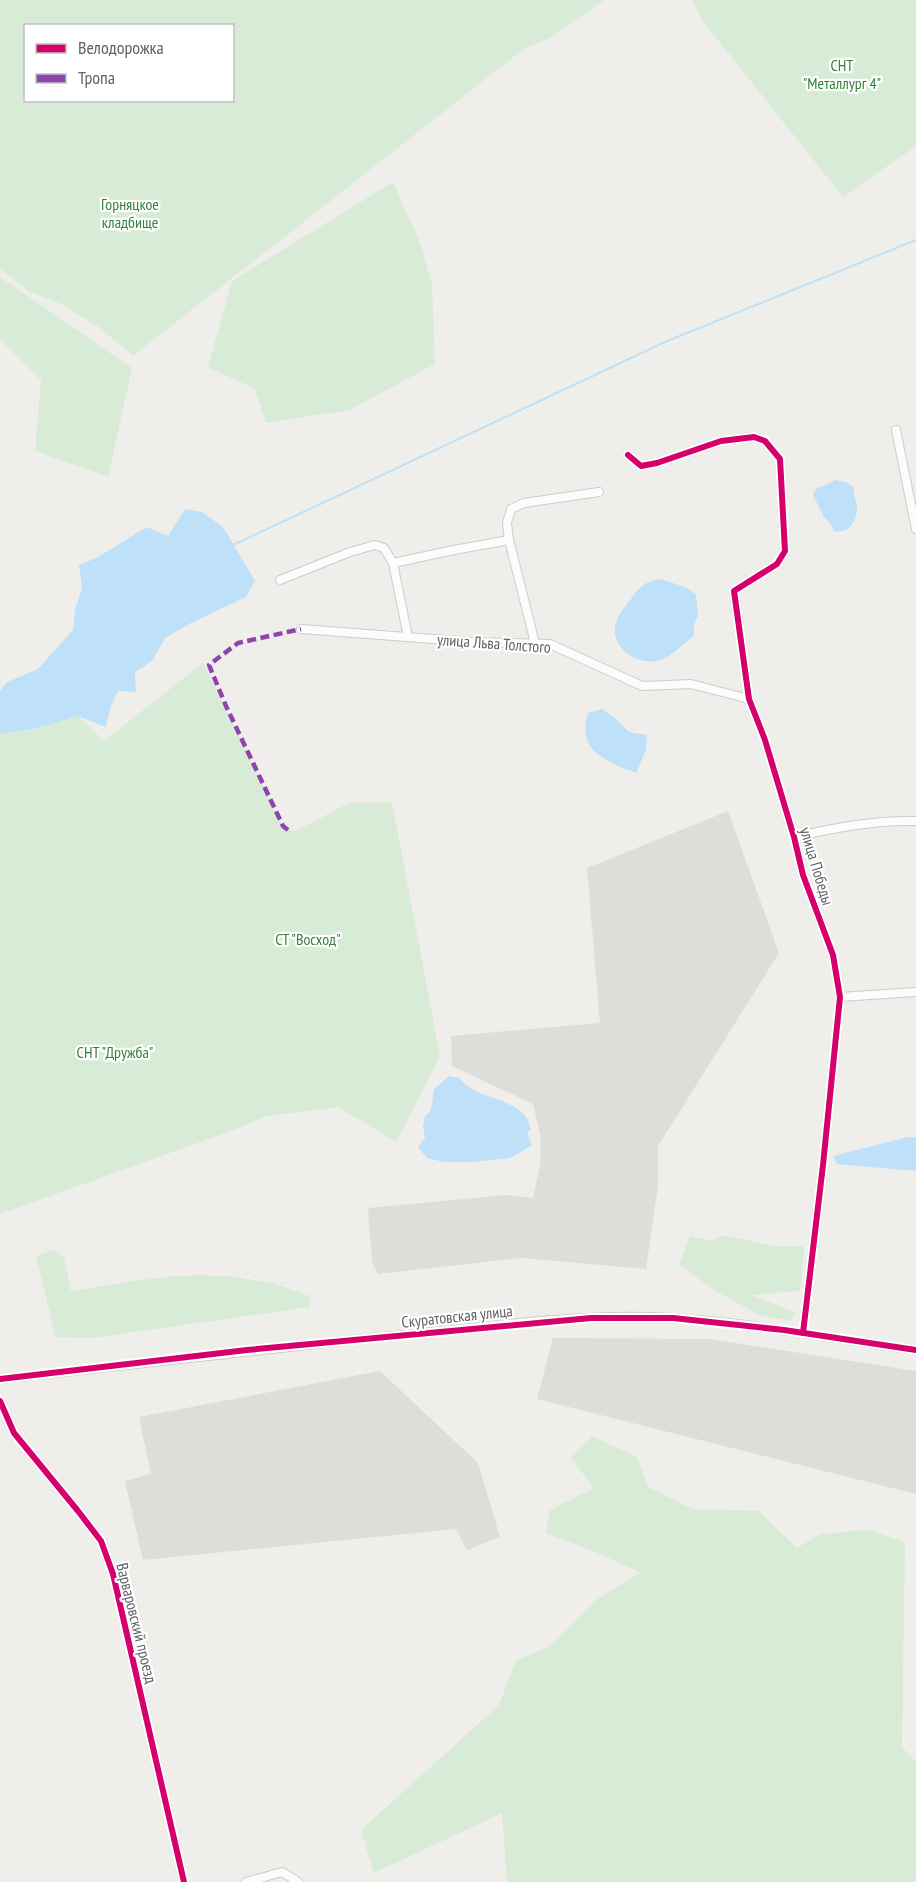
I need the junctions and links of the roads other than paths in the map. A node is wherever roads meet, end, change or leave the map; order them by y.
1 (896, 430) dead end
2 (628, 455) dead end
3 (598, 492) dead end
4 (916, 529) edge
5 (509, 540) junction
6 (393, 563) junction
7 (280, 580) dead end
8 (301, 629) dead end
9 (408, 637) junction
10 (535, 643) junction
11 (749, 699) junction
12 (916, 821) edge
13 (794, 837) junction
14 (916, 992) edge
15 (840, 997) junction
16 (803, 1333) junction
17 (916, 1350) edge
18 (0, 1379) edge
19 (0, 1401) edge
20 (184, 1882) edge
21 (246, 1882) edge
22 (298, 1882) edge

1 - 4 street
2 - 11 street, улица Победы
3 - 5 street
5 - 6 street
5 - 10 street
6 - 7 street
6 - 9 street
8 - 9 street, улица Льва Толстого
9 - 10 street, улица Льва Толстого
10 - 11 street, улица Льва Толстого
11 - 13 street, улица Победы
12 - 13 street
13 - 15 street, улица Победы
14 - 15 street
15 - 16 street, улица Победы
16 - 17 street, Скуратовская улица
16 - 18 street, Скуратовская улица, bridge
19 - 20 street, Варваровский проезд
21 - 22 street

